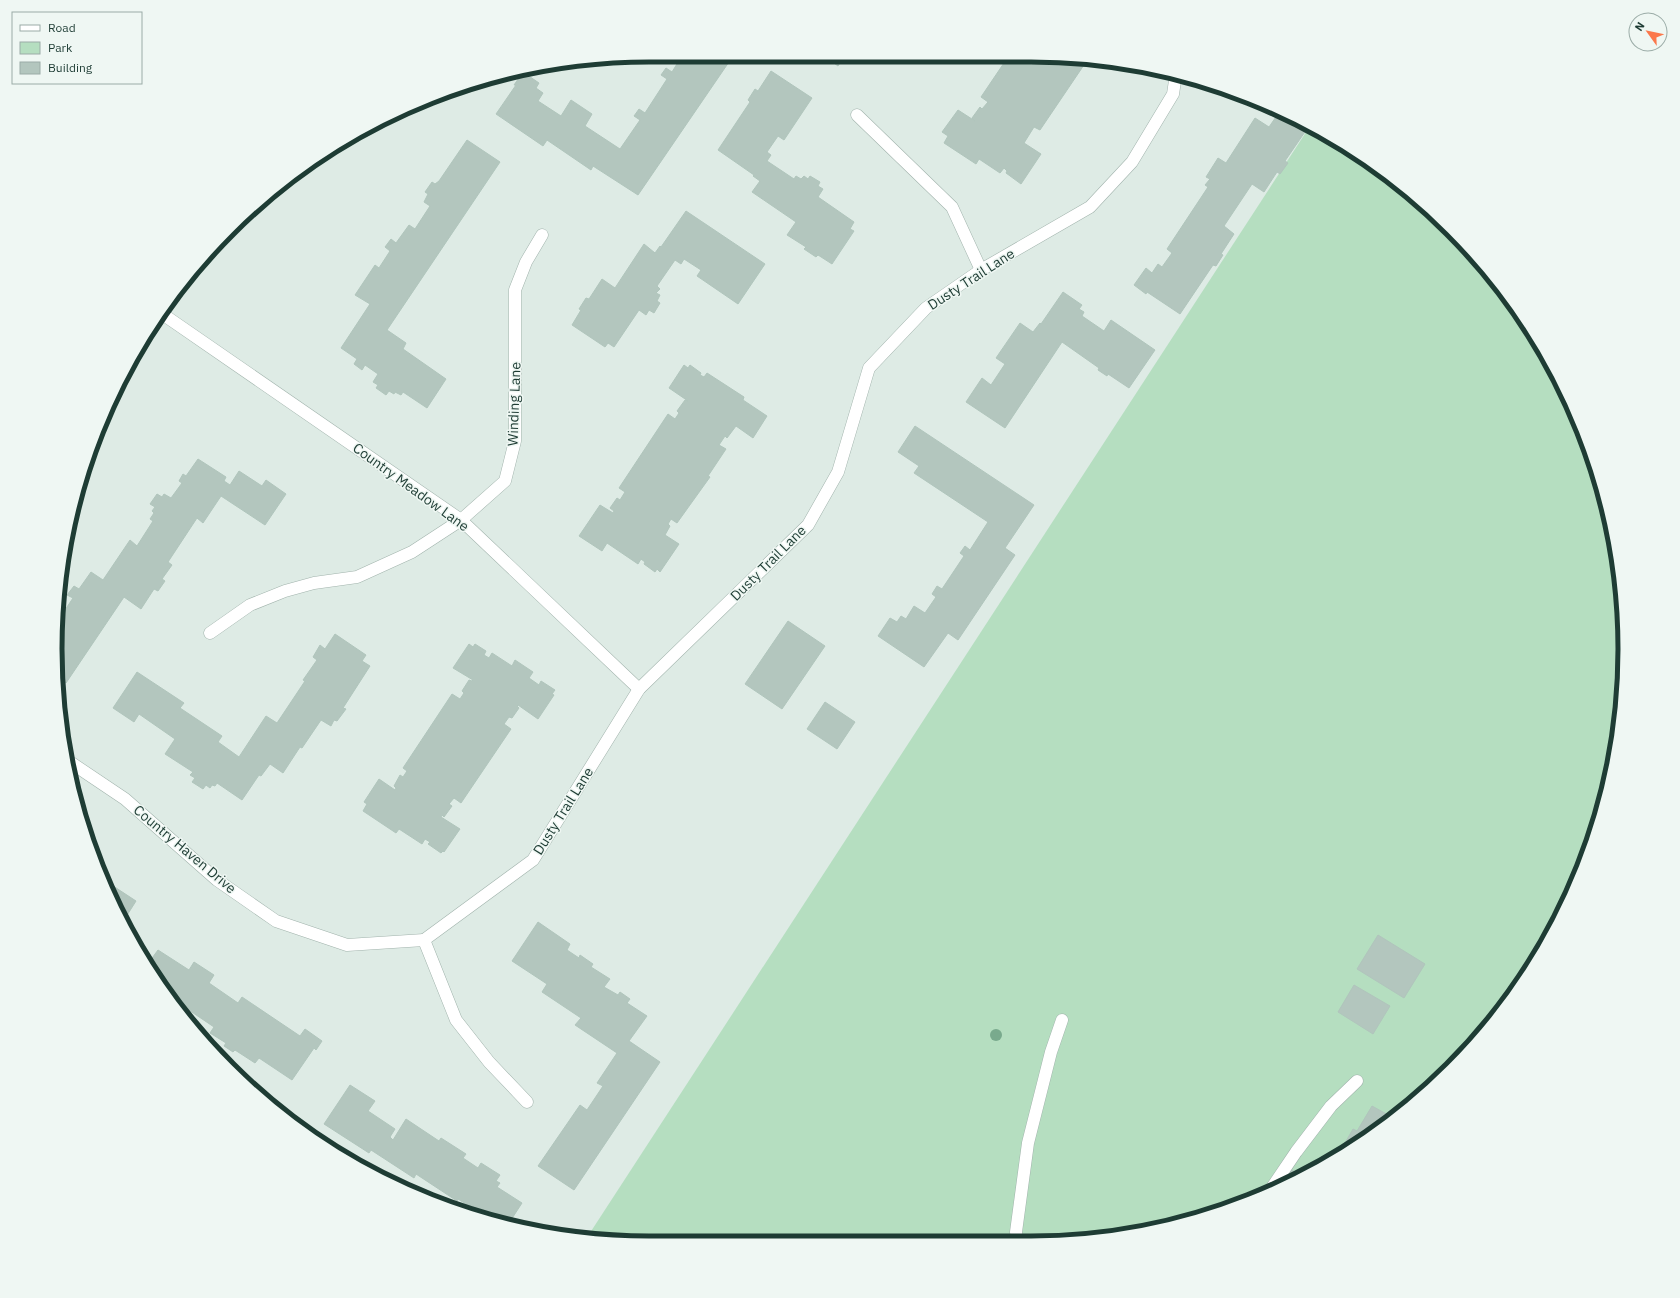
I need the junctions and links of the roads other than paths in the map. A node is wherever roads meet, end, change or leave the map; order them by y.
1 (1175, 80) edge
2 (857, 116) dead end
3 (542, 235) dead end
4 (981, 270) junction
5 (166, 316) edge
6 (461, 520) junction
7 (210, 633) dead end
8 (639, 689) junction
9 (73, 764) edge
10 (424, 940) junction
11 (1062, 1020) dead end
12 (1357, 1081) dead end
13 (528, 1102) dead end
14 (1276, 1182) edge
15 (1017, 1236) edge

1 - 4 street, Dusty Trail Lane
2 - 4 street
3 - 6 street, Winding Lane
4 - 8 street, Dusty Trail Lane
5 - 6 street, Country Meadow Lane
6 - 7 street, Winding Lane
6 - 8 street, Country Meadow Lane
8 - 10 street, Dusty Trail Lane
9 - 10 street, Country Haven Drive
10 - 13 street
11 - 15 street
12 - 14 street

